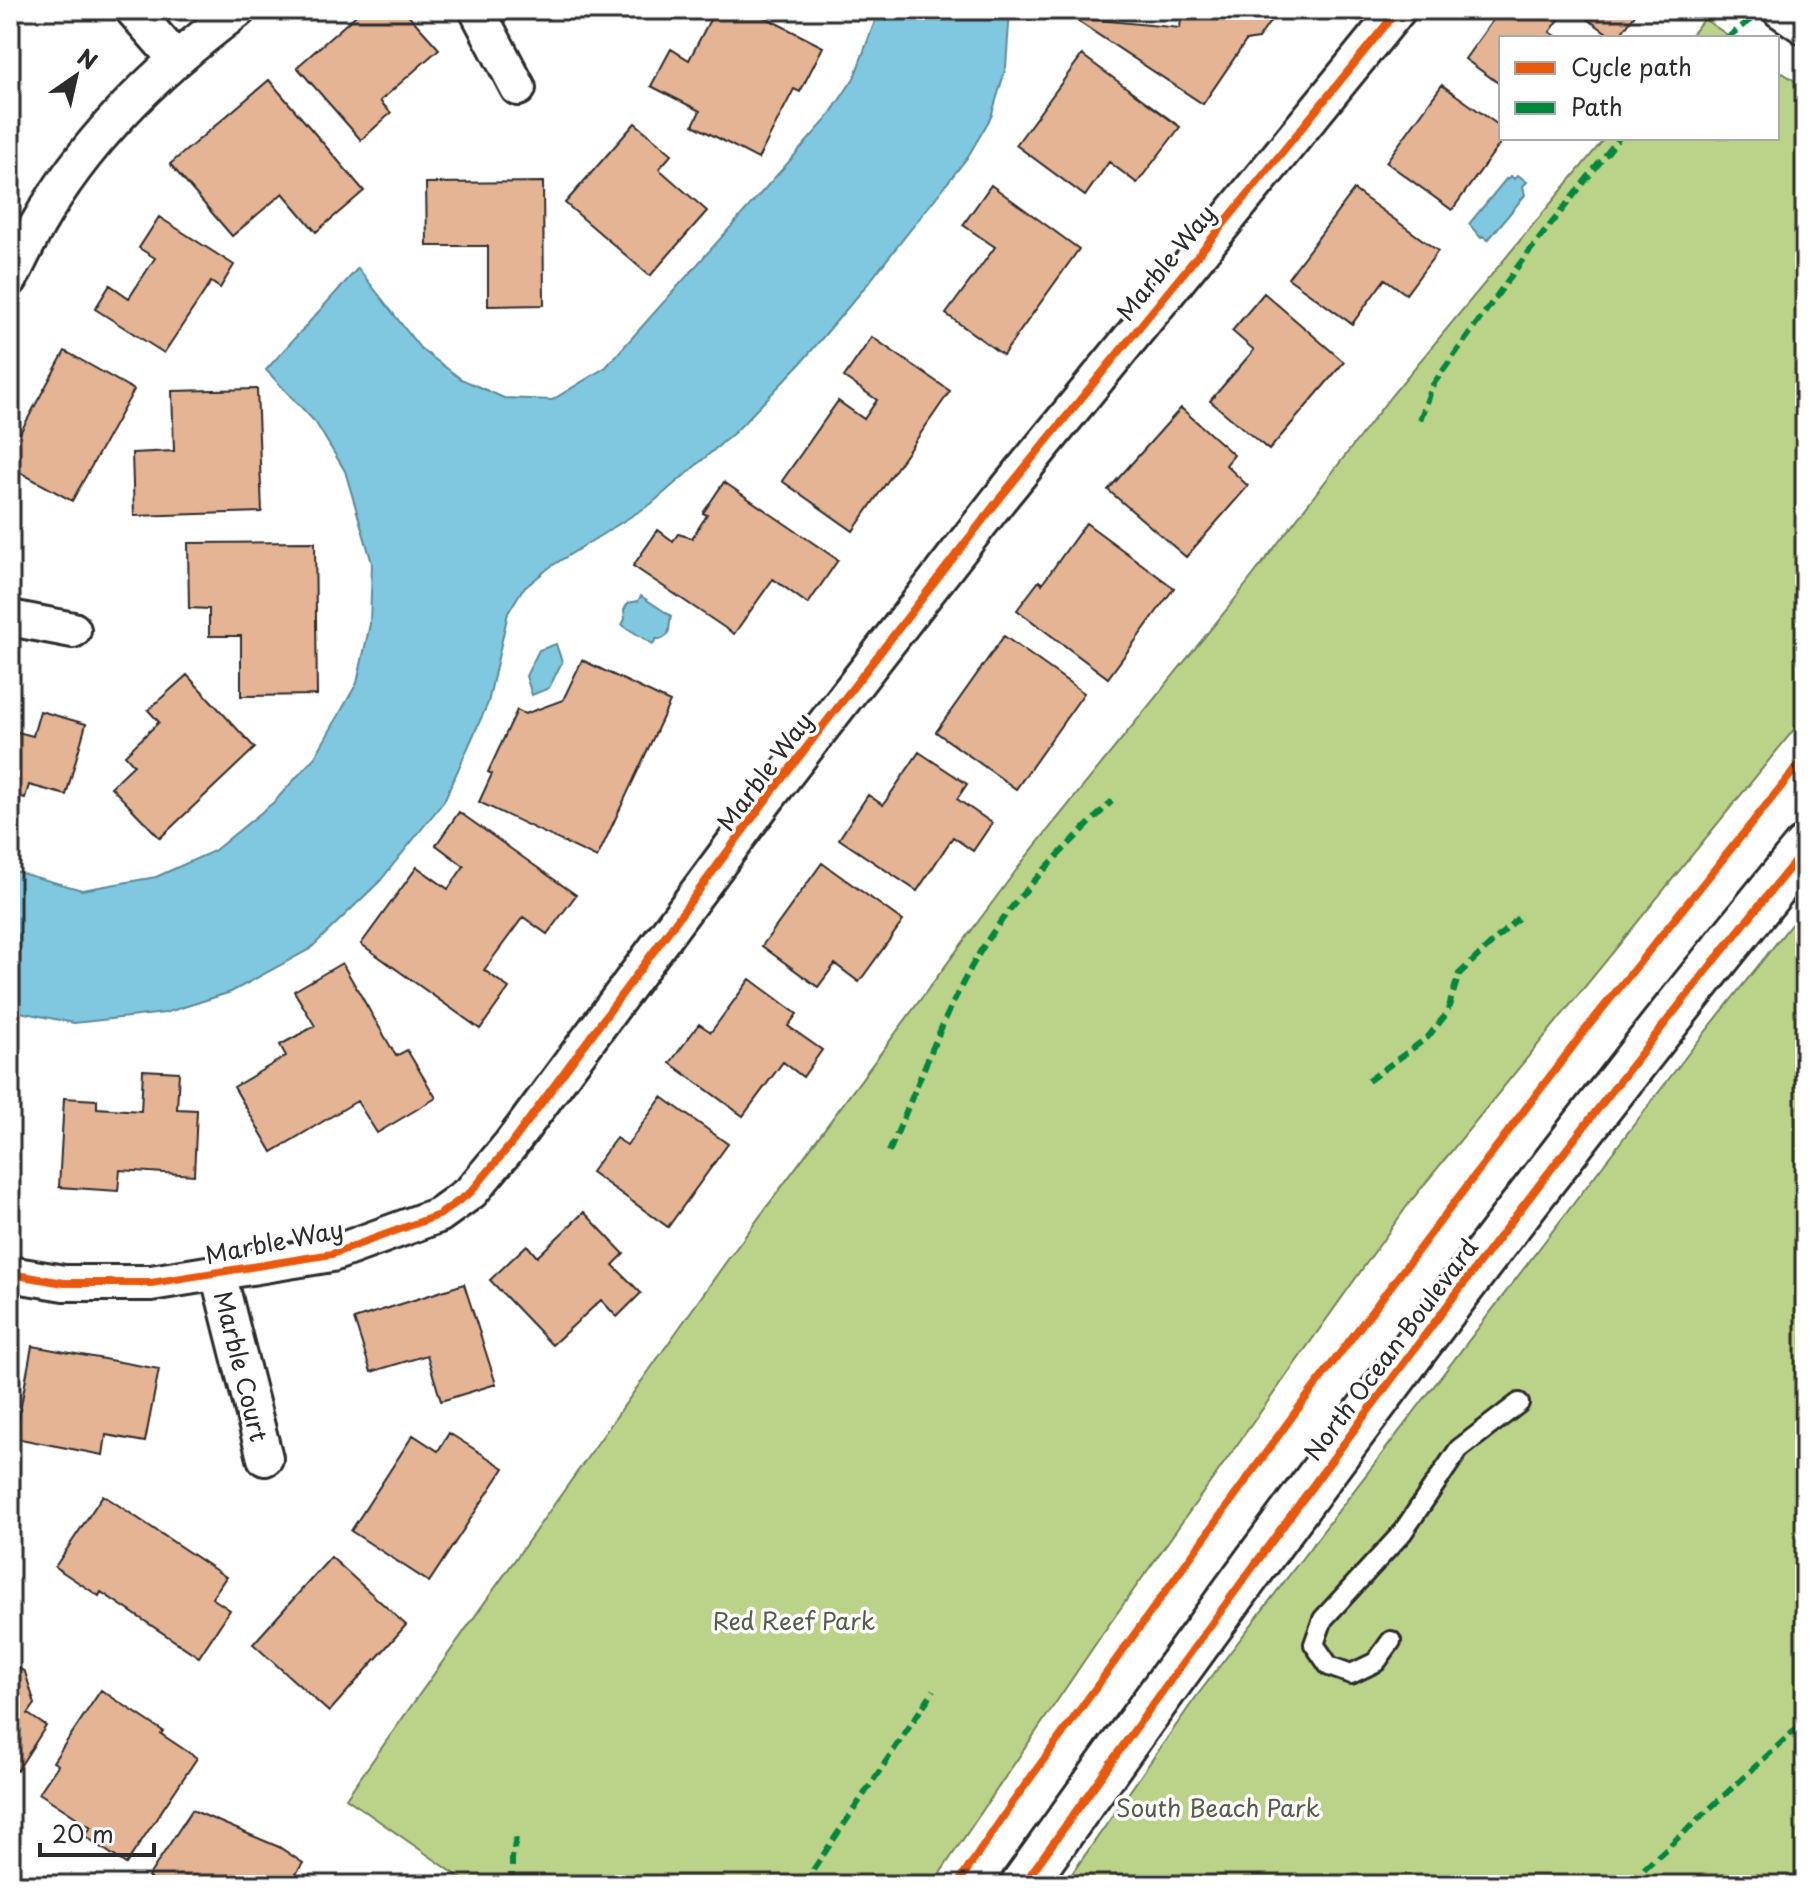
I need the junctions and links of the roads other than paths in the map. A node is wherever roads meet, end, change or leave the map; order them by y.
1 (133, 10) edge
2 (238, 10) edge
3 (477, 10) edge
4 (1398, 10) edge
5 (176, 59) junction
6 (518, 88) dead end
7 (10, 279) edge
8 (10, 618) edge
9 (73, 630) dead end
10 (1805, 849) edge
11 (218, 1273) junction
12 (10, 1274) edge
13 (1519, 1403) dead end
14 (265, 1458) dead end
15 (1391, 1641) dead end
16 (1023, 1885) edge

1 - 5 street
2 - 5 street
3 - 6 street
4 - 11 street, Marble Way
5 - 7 street
8 - 9 street
10 - 16 main road, North Ocean Boulevard
11 - 12 street, Marble Way
11 - 14 street, Marble Court
13 - 15 lane

